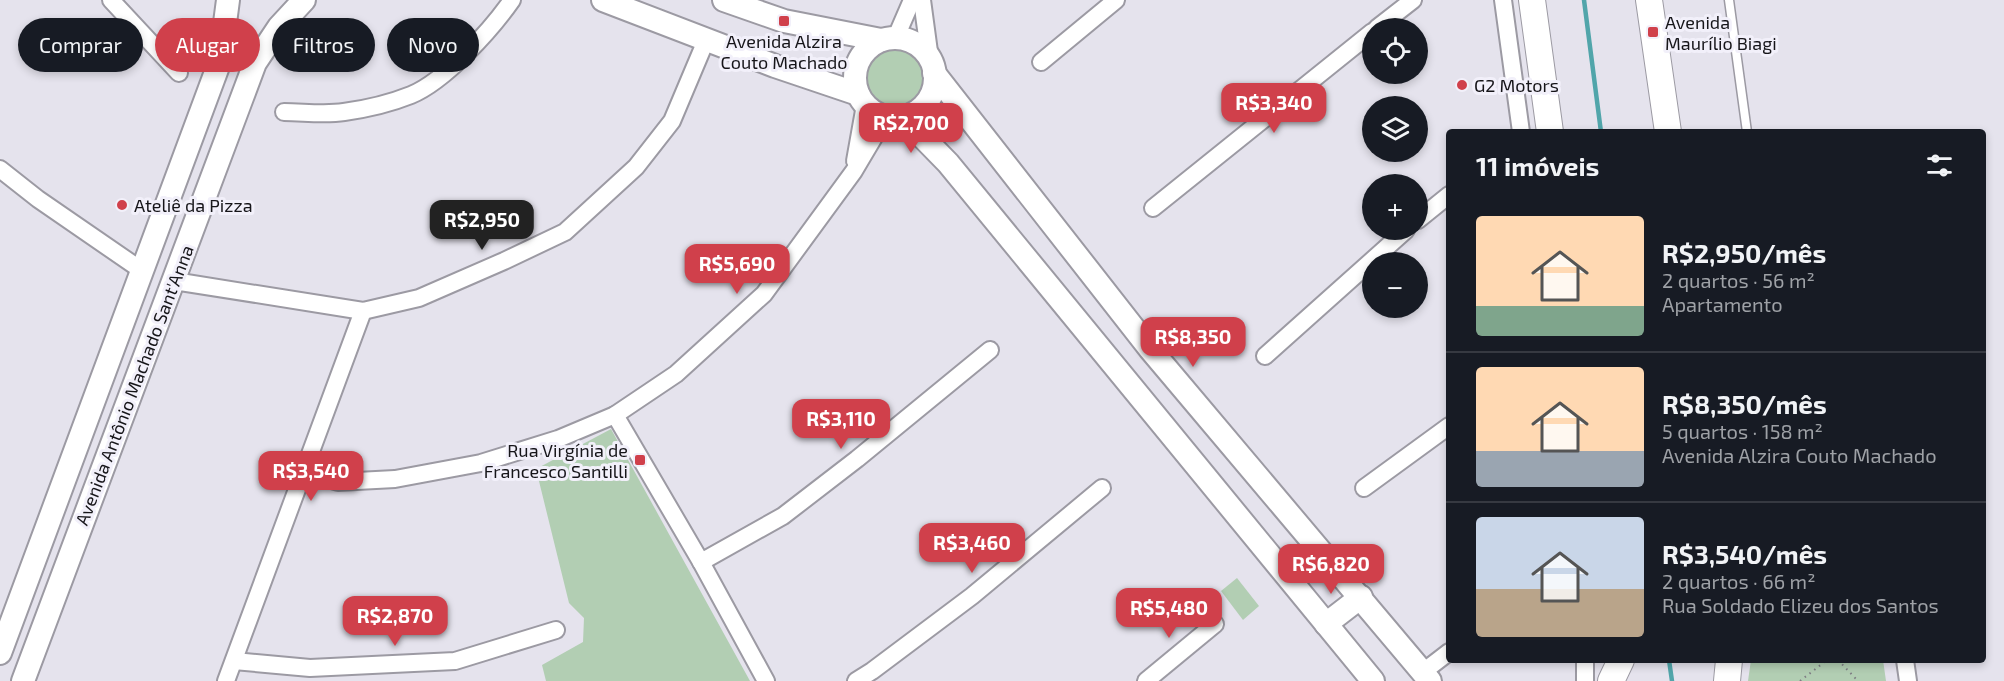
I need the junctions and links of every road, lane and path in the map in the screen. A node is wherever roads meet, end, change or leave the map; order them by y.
1 (111, 0) edge
2 (228, 0) edge
3 (304, 0) edge
4 (512, 0) edge
5 (724, 0) edge
6 (912, 0) edge
7 (922, 0) edge
8 (1116, 0) edge
9 (1413, 0) edge
10 (1503, 0) edge
11 (1532, 0) edge
12 (1649, 0) edge
13 (1729, 0) edge
14 (616, 2) edge
15 (1390, 18) edge
16 (707, 38) junction
17 (888, 39) junction
18 (1362, 40) edge
19 (1041, 62) dead end
20 (932, 66) junction
21 (179, 73) dead end
22 (861, 100) junction
23 (284, 112) dead end
24 (894, 117) junction
25 (1521, 129) edge
26 (1550, 129) edge
27 (1668, 129) edge
28 (1747, 129) edge
29 (0, 169) edge
30 (182, 169) junction
31 (854, 171) junction
32 (210, 183) junction
33 (1446, 197) edge
34 (1153, 208) dead end
35 (1428, 212) edge
36 (1395, 240) edge
37 (144, 272) junction
38 (174, 281) junction
39 (363, 311) junction
40 (1150, 349) junction
41 (990, 350) dead end
42 (1265, 356) dead end
43 (1121, 373) junction
44 (615, 415) junction
45 (1446, 428) edge
46 (304, 472) junction
47 (65, 482) junction
48 (1102, 488) dead end
49 (1364, 488) dead end
50 (93, 493) junction
51 (700, 562) junction
52 (1361, 597) junction
53 (1215, 624) dead end
54 (1326, 624) junction
55 (556, 630) dead end
56 (0, 653) edge
57 (1446, 655) edge
58 (234, 660) junction
59 (1585, 663) edge
60 (1823, 663) edge
61 (1841, 663) edge
62 (1905, 663) edge
63 (1427, 677) edge
64 (23, 681) edge
65 (226, 681) edge
66 (766, 681) edge
67 (856, 681) edge
68 (1146, 681) edge
69 (1373, 681) edge
70 (1585, 681) edge
71 (1800, 681) edge
72 (1858, 681) edge
73 (1908, 681) edge

1 - 21 street
2 - 30 street, Avenida Antônio Machado Sant'Anna
3 - 32 street, Avenida Antônio Machado Sant'Anna
4 - 23 street
5 - 17 street
6 - 17 street
7 - 20 street
8 - 19 street
9 - 15 street
10 - 25 street
11 - 26 main road
12 - 27 main road
13 - 28 lane
14 - 16 street
16 - 22 street
16 - 39 street
17 - 20 street
17 - 22 street
18 - 34 street
20 - 24 street
20 - 40 street
22 - 24 street
22 - 31 street
24 - 31 street
24 - 43 street
29 - 37 street
30 - 32 street
30 - 37 street, Avenida Antônio Machado Sant'Anna
31 - 44 street
32 - 38 street, Avenida Antônio Machado Sant'Anna
33 - 35 street
36 - 42 street
37 - 47 street, Avenida Antônio Machado Sant'Anna
38 - 39 street
38 - 50 street, Avenida Antônio Machado Sant'Anna
39 - 46 street
40 - 43 street
40 - 52 street
41 - 51 street
43 - 54 street
44 - 46 street
44 - 51 street
45 - 49 street
46 - 58 street
47 - 50 street
47 - 56 street, Avenida Antônio Machado Sant'Anna
48 - 67 street
50 - 64 street, Avenida Antônio Machado Sant'Anna
51 - 66 street
52 - 54 street
52 - 63 street
53 - 68 street
54 - 69 street
55 - 58 street
57 - 63 street
58 - 65 street
59 - 70 street
60 - 71 path
61 - 72 path
62 - 73 street

